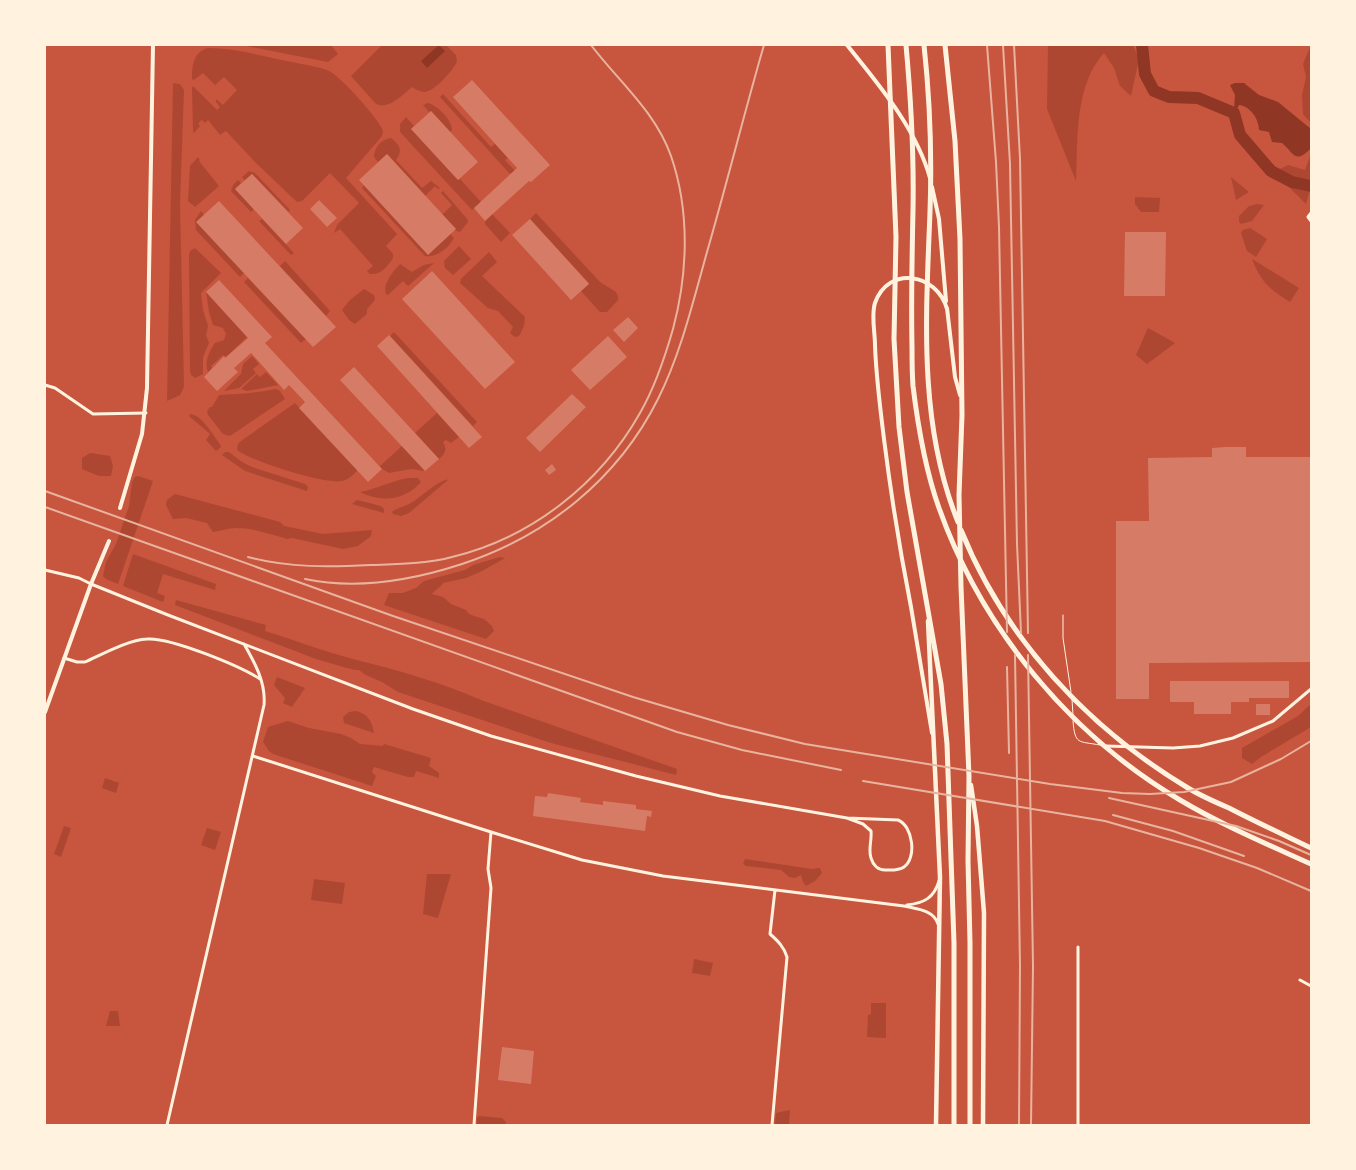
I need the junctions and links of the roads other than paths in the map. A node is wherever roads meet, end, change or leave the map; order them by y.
1 (153, 45) edge
2 (847, 45) edge
3 (888, 45) edge
4 (906, 45) edge
5 (924, 45) edge
6 (945, 45) edge
7 (1311, 213) edge
8 (1311, 221) edge
9 (947, 309) junction
10 (45, 385) edge
11 (962, 400) junction
12 (146, 413) junction
13 (120, 508) dead end
14 (108, 541) dead end
15 (45, 570) edge
16 (91, 584) junction
17 (928, 602) junction
18 (1063, 615) dead end
19 (243, 644) junction
20 (64, 658) junction
21 (261, 679) junction
22 (1311, 689) edge
23 (45, 712) edge
24 (1106, 746) joint
25 (934, 748) junction
26 (253, 756) junction
27 (969, 776) junction
28 (847, 818) junction
29 (491, 832) junction
30 (1311, 848) edge
31 (1311, 864) edge
32 (940, 877) junction
33 (776, 890) junction
34 (904, 906) junction
35 (939, 928) junction
36 (1078, 947) dead end
37 (1300, 980) dead end
38 (1311, 986) edge
39 (167, 1125) edge
40 (474, 1125) edge
41 (772, 1125) edge
42 (936, 1125) edge
43 (954, 1125) edge
44 (970, 1125) edge
45 (982, 1125) edge
46 (1078, 1125) edge

1 - 12 street
2 - 9 street
3 - 17 main road
4 - 31 main road
5 - 30 main road
6 - 11 main road
7 - 8 street
9 - 11 street
9 - 25 street
10 - 12 street
11 - 27 main road
12 - 13 street
14 - 16 street
15 - 16 street
16 - 19 street
16 - 20 street
17 - 25 main road
17 - 43 main road
18 - 24 lane
19 - 21 street
19 - 28 street
20 - 21 street
20 - 23 street
21 - 26 street
22 - 24 street
25 - 32 main road
26 - 29 street
26 - 39 street
27 - 44 main road
27 - 45 main road
28 - 28 street
29 - 33 street
29 - 40 street
32 - 34 street
32 - 35 main road
33 - 34 street
33 - 41 street
34 - 35 street
35 - 42 main road
36 - 46 street
37 - 38 street

